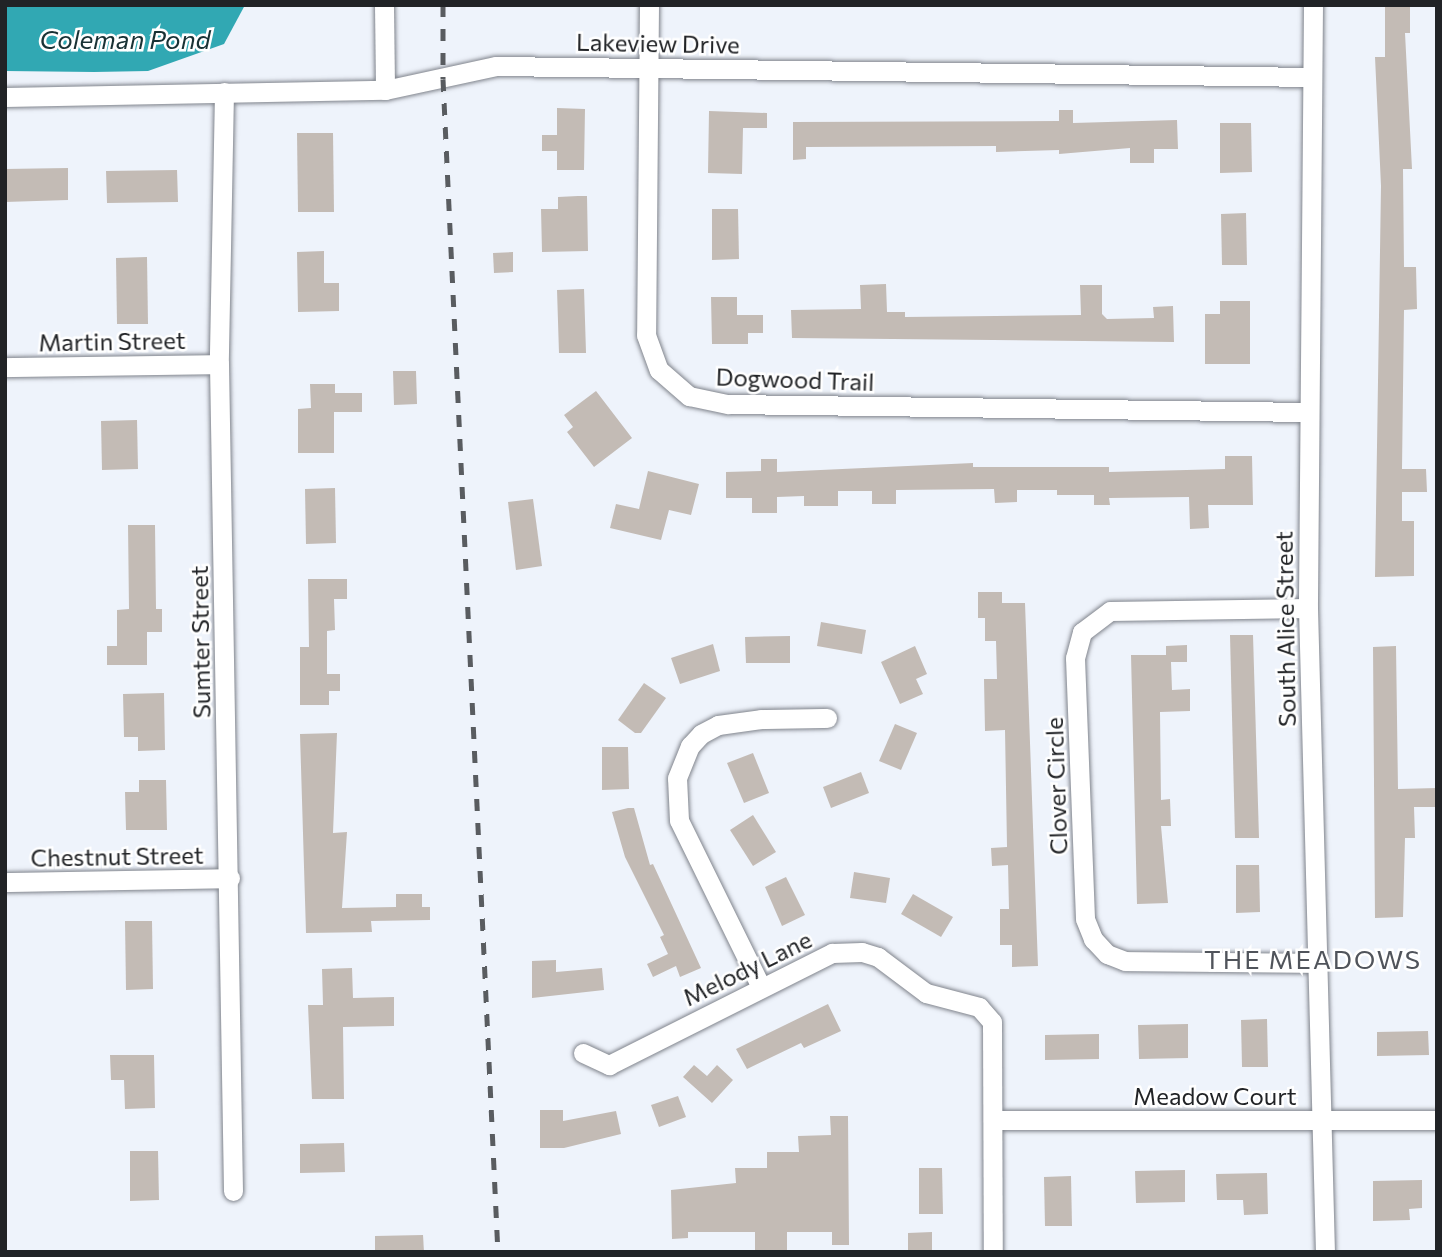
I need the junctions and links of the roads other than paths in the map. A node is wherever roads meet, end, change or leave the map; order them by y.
1 (384, 5) edge
2 (649, 5) edge
3 (1313, 5) edge
4 (649, 67) junction
5 (1312, 77) junction
6 (385, 90) junction
7 (224, 92) junction
8 (5, 97) edge
9 (219, 364) junction
10 (5, 367) edge
11 (1308, 412) junction
12 (1308, 608) junction
13 (827, 718) dead end
14 (230, 878) junction
15 (5, 882) edge
16 (1317, 963) junction
17 (761, 987) junction
18 (583, 1053) dead end
19 (993, 1120) junction
20 (1323, 1120) junction
21 (1437, 1120) edge
22 (233, 1191) dead end
23 (993, 1252) edge
24 (1325, 1252) edge

1 - 6 street
2 - 4 street, Dogwood Trail
3 - 5 street, South Alice Street
4 - 5 street, Lakeview Drive
4 - 6 street, Lakeview Drive
4 - 11 street, Dogwood Trail
5 - 11 street, South Alice Street
6 - 7 street, Lakeview Drive
7 - 8 street, Lakeview Drive
7 - 9 street, Sumter Street
9 - 10 street, Martin Street
9 - 14 street, Sumter Street
11 - 12 street, South Alice Street
12 - 16 street, South Alice Street
12 - 16 street, Clover Circle
13 - 17 street
14 - 15 street, Chestnut Street
14 - 22 street, Sumter Street
16 - 20 street, South Alice Street
17 - 18 street, Melody Lane
17 - 19 street, Melody Lane
19 - 20 street, Meadow Court
19 - 23 street, Melody Lane
20 - 21 street, Meadow Court
20 - 24 street, South Alice Street

